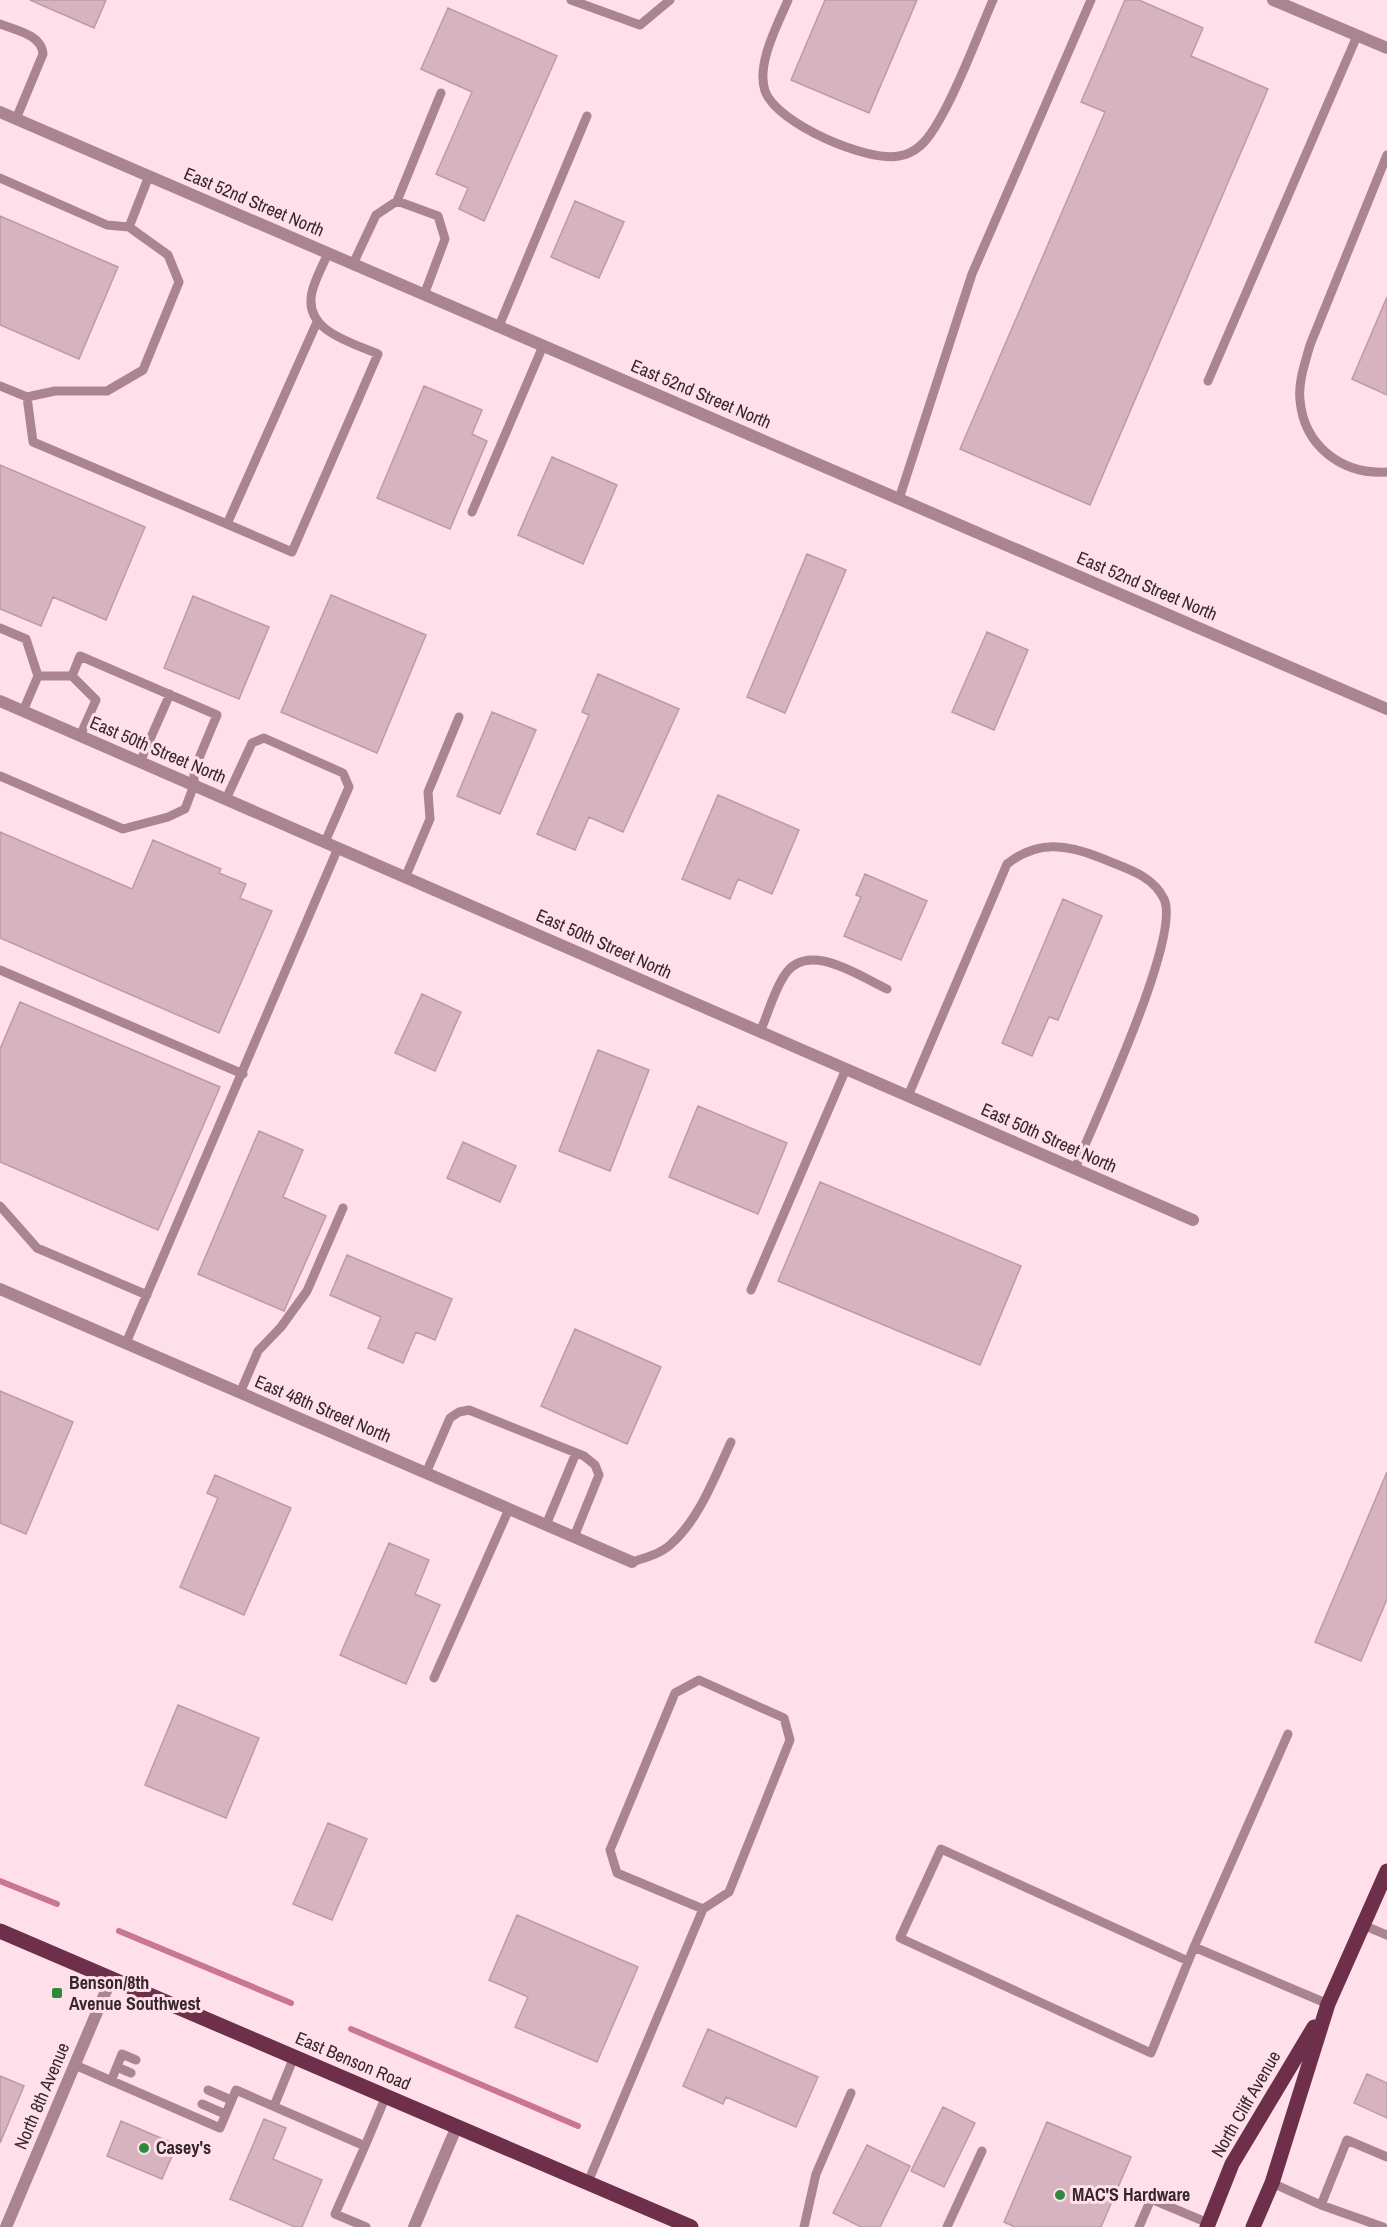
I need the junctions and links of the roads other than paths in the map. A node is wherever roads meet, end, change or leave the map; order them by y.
1 (571, 0) edge
2 (670, 0) edge
3 (788, 0) edge
4 (993, 0) edge
5 (1091, 0) edge
6 (1273, 0) edge
7 (0, 24) edge
8 (1357, 36) junction
9 (1387, 48) edge
10 (441, 93) dead end
11 (0, 111) edge
12 (587, 116) dead end
13 (16, 118) junction
14 (1387, 155) edge
15 (149, 176) junction
16 (0, 178) edge
17 (397, 201) junction
18 (129, 227) junction
19 (328, 253) junction
20 (353, 264) junction
21 (424, 295) junction
22 (317, 322) junction
23 (499, 326) junction
24 (543, 346) junction
25 (1208, 381) dead end
26 (0, 386) edge
27 (27, 397) junction
28 (1387, 472) edge
29 (899, 499) junction
30 (472, 512) dead end
31 (227, 524) junction
32 (0, 628) edge
33 (38, 676) junction
34 (72, 676) junction
35 (170, 694) junction
36 (0, 701) edge
37 (1387, 709) edge
38 (23, 711) junction
39 (459, 717) dead end
40 (80, 736) junction
41 (141, 762) junction
42 (0, 776) edge
43 (194, 785) junction
44 (226, 799) junction
45 (325, 842) junction
46 (338, 848) junction
47 (405, 878) junction
48 (0, 970) edge
49 (887, 988) dead end
50 (760, 1032) junction
51 (846, 1069) junction
52 (243, 1074) junction
53 (908, 1096) junction
54 (1075, 1168) junction
55 (0, 1206) edge
56 (343, 1208) dead end
57 (1193, 1220) dead end
58 (0, 1288) edge
59 (751, 1290) dead end
60 (147, 1295) junction
61 (126, 1343) junction
62 (240, 1393) junction
63 (731, 1442) dead end
64 (576, 1453) junction
65 (426, 1473) junction
66 (509, 1509) junction
67 (546, 1525) junction
68 (574, 1537) junction
69 (632, 1562) joint
70 (434, 1678) dead end
71 (1288, 1734) dead end
72 (1387, 1871) edge
73 (702, 1909) junction
74 (1363, 1925) junction
75 (0, 1931) edge
76 (1387, 1935) edge
77 (1194, 1947) junction
78 (1188, 1961) junction
79 (111, 1979) junction
80 (1328, 2004) junction
81 (294, 2057) junction
82 (136, 2060) dead end
83 (75, 2065) junction
84 (117, 2067) junction
85 (131, 2073) dead end
86 (111, 2081) junction
87 (207, 2090) dead end
88 (851, 2093) dead end
89 (386, 2096) junction
90 (231, 2100) junction
91 (202, 2104) dead end
92 (274, 2106) junction
93 (225, 2114) junction
94 (457, 2126) junction
95 (365, 2146) junction
96 (982, 2151) dead end
97 (1387, 2157) edge
98 (588, 2182) junction
99 (1272, 2183) junction
100 (1321, 2205) junction
101 (1207, 2225) edge
102 (6, 2227) edge
103 (366, 2227) edge
104 (414, 2227) edge
105 (691, 2227) edge
106 (804, 2227) edge
107 (947, 2227) edge
108 (1139, 2227) edge
109 (1253, 2227) edge
110 (1383, 2227) edge

1 - 2 lane
3 - 4 lane
5 - 29 lane
6 - 8 street
7 - 13 lane
8 - 9 street
8 - 25 lane
10 - 17 lane
11 - 13 street, East 52nd Street North
12 - 23 lane
13 - 15 street, East 52nd Street North
14 - 28 lane
15 - 18 lane
15 - 19 street, East 52nd Street North
16 - 18 lane
17 - 20 lane
17 - 21 lane
18 - 27 lane
19 - 20 street, East 52nd Street North
19 - 22 lane
20 - 21 street, East 52nd Street North
21 - 23 street, East 52nd Street North
22 - 31 lane
22 - 31 lane
23 - 24 street, East 52nd Street North
24 - 29 street, East 52nd Street North
24 - 30 lane
26 - 27 lane
27 - 31 lane
29 - 37 street, East 52nd Street North
32 - 33 lane
33 - 34 lane
33 - 38 lane
34 - 35 lane
34 - 40 lane
35 - 41 lane
35 - 43 lane
36 - 38 street, East 50th Street North
38 - 40 street, East 50th Street North
39 - 47 lane
40 - 41 street, East 50th Street North
41 - 43 street, East 50th Street North
42 - 43 lane
43 - 44 street, East 50th Street North
44 - 45 street, East 50th Street North
44 - 45 lane
45 - 46 street, East 50th Street North
46 - 47 street, East 50th Street North
46 - 52 lane
47 - 50 street, East 50th Street North
48 - 52 lane
49 - 50 lane
50 - 51 street, East 50th Street North
51 - 53 street, East 50th Street North
51 - 59 lane
52 - 60 lane
53 - 54 street, East 50th Street North
53 - 54 lane
54 - 57 street, East 50th Street North
55 - 60 lane
56 - 62 lane
58 - 61 street, East 48th Street North
60 - 61 lane
61 - 62 street, East 48th Street North
62 - 65 street, East 48th Street North
63 - 69 lane
64 - 65 lane
64 - 67 lane
64 - 68 lane
65 - 66 street, East 48th Street North
66 - 67 street, East 48th Street North
66 - 70 lane
67 - 68 street, East 48th Street North
68 - 69 street, East 48th Street North
71 - 77 lane
72 - 74 main road, North Cliff Avenue
73 - 73 lane
73 - 98 lane
74 - 76 lane
74 - 80 main road, North Cliff Avenue
75 - 79 main road, East Benson Road
77 - 78 lane
77 - 80 lane
78 - 78 lane
79 - 81 main road, East Benson Road
79 - 83 street, North 8th Avenue
80 - 99 main road, North Cliff Avenue
80 - 101 main road, North Cliff Avenue
81 - 89 main road, East Benson Road
81 - 92 lane
82 - 84 lane
83 - 86 lane
83 - 102 street, North 8th Avenue
84 - 85 lane
84 - 86 lane
86 - 93 lane
87 - 90 lane
88 - 106 lane
89 - 94 main road, East Benson Road
89 - 95 lane
90 - 92 lane
90 - 93 lane
91 - 93 lane
92 - 95 lane
94 - 98 main road, East Benson Road
94 - 104 street
95 - 103 lane
96 - 107 lane
97 - 100 lane
98 - 105 main road, East Benson Road
99 - 100 lane
99 - 109 main road, North Cliff Avenue
100 - 110 lane
101 - 108 lane

